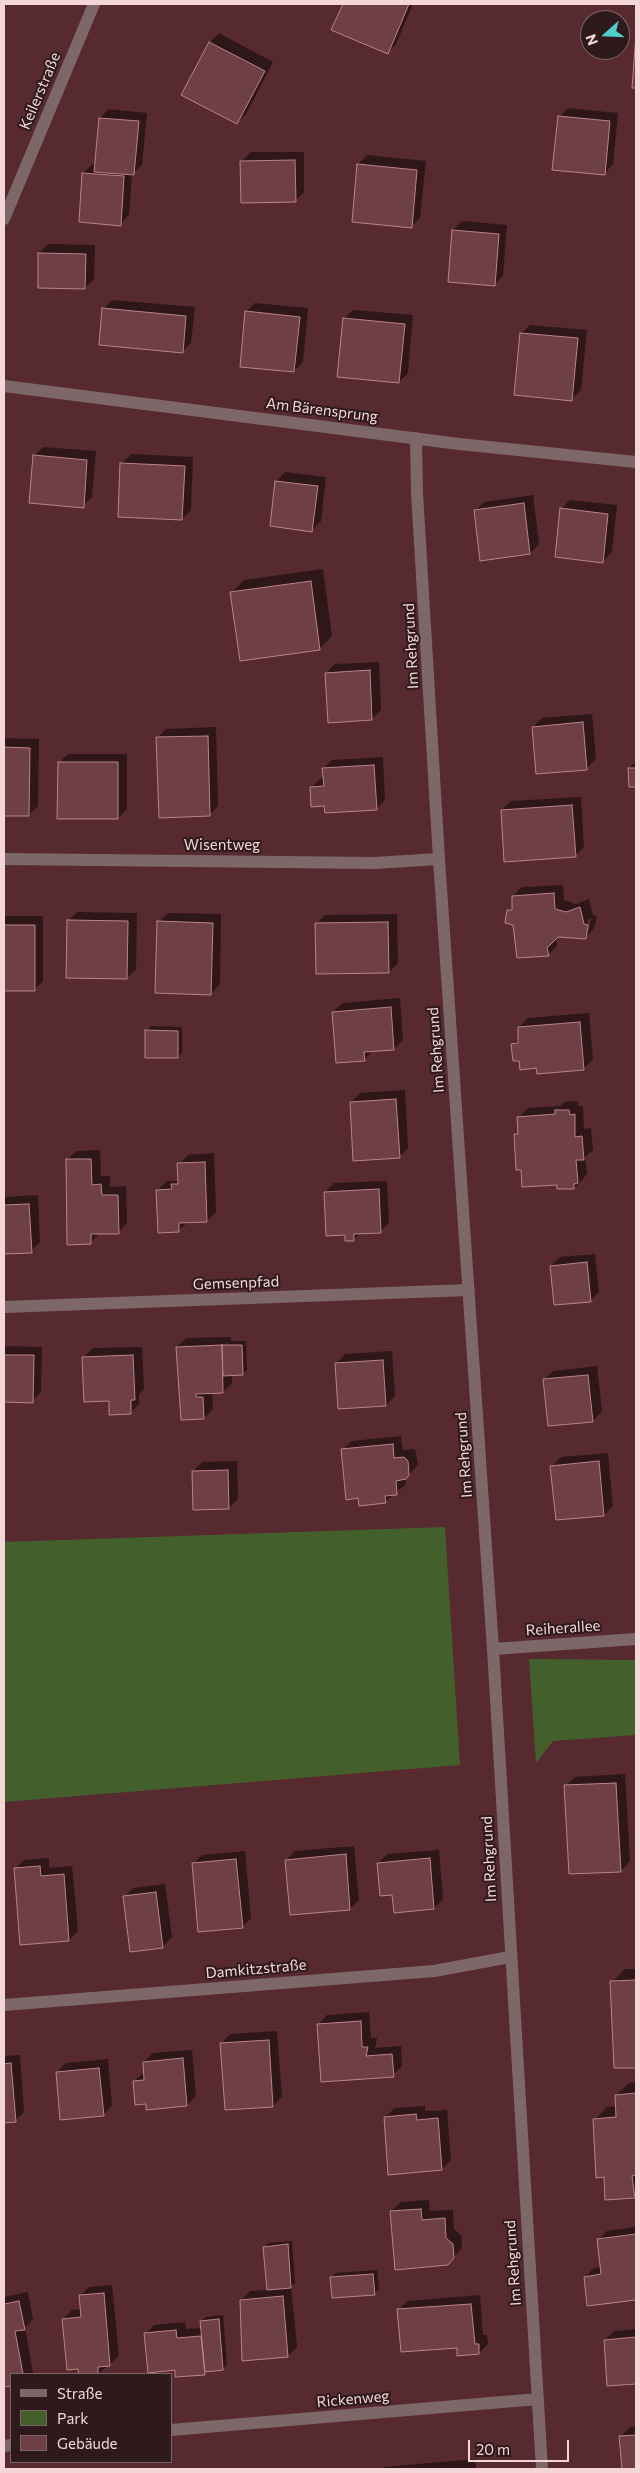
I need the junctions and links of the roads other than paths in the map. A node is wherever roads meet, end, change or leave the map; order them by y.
1 (94, 4) edge
2 (4, 219) edge
3 (4, 386) edge
4 (416, 438) junction
5 (636, 462) edge
6 (4, 859) edge
7 (439, 859) junction
8 (469, 1290) junction
9 (4, 1306) edge
10 (636, 1640) edge
11 (492, 1649) junction
12 (510, 1957) junction
13 (4, 2005) edge
14 (538, 2399) junction
15 (172, 2430) edge
16 (542, 2469) edge

1 - 2 street, Keilerstraße
3 - 4 street, Am Bärensprung
4 - 5 street, Am Bärensprung
4 - 7 street, Im Rehgrund
6 - 7 street, Wisentweg
7 - 8 street, Im Rehgrund
8 - 9 street, Gemsenpfad
8 - 11 street, Im Rehgrund
10 - 11 street, Reiherallee
11 - 12 street, Im Rehgrund
12 - 13 street, Damkitzstraße
12 - 14 street, Im Rehgrund
14 - 15 street, Rickenweg
14 - 16 street, Im Rehgrund

